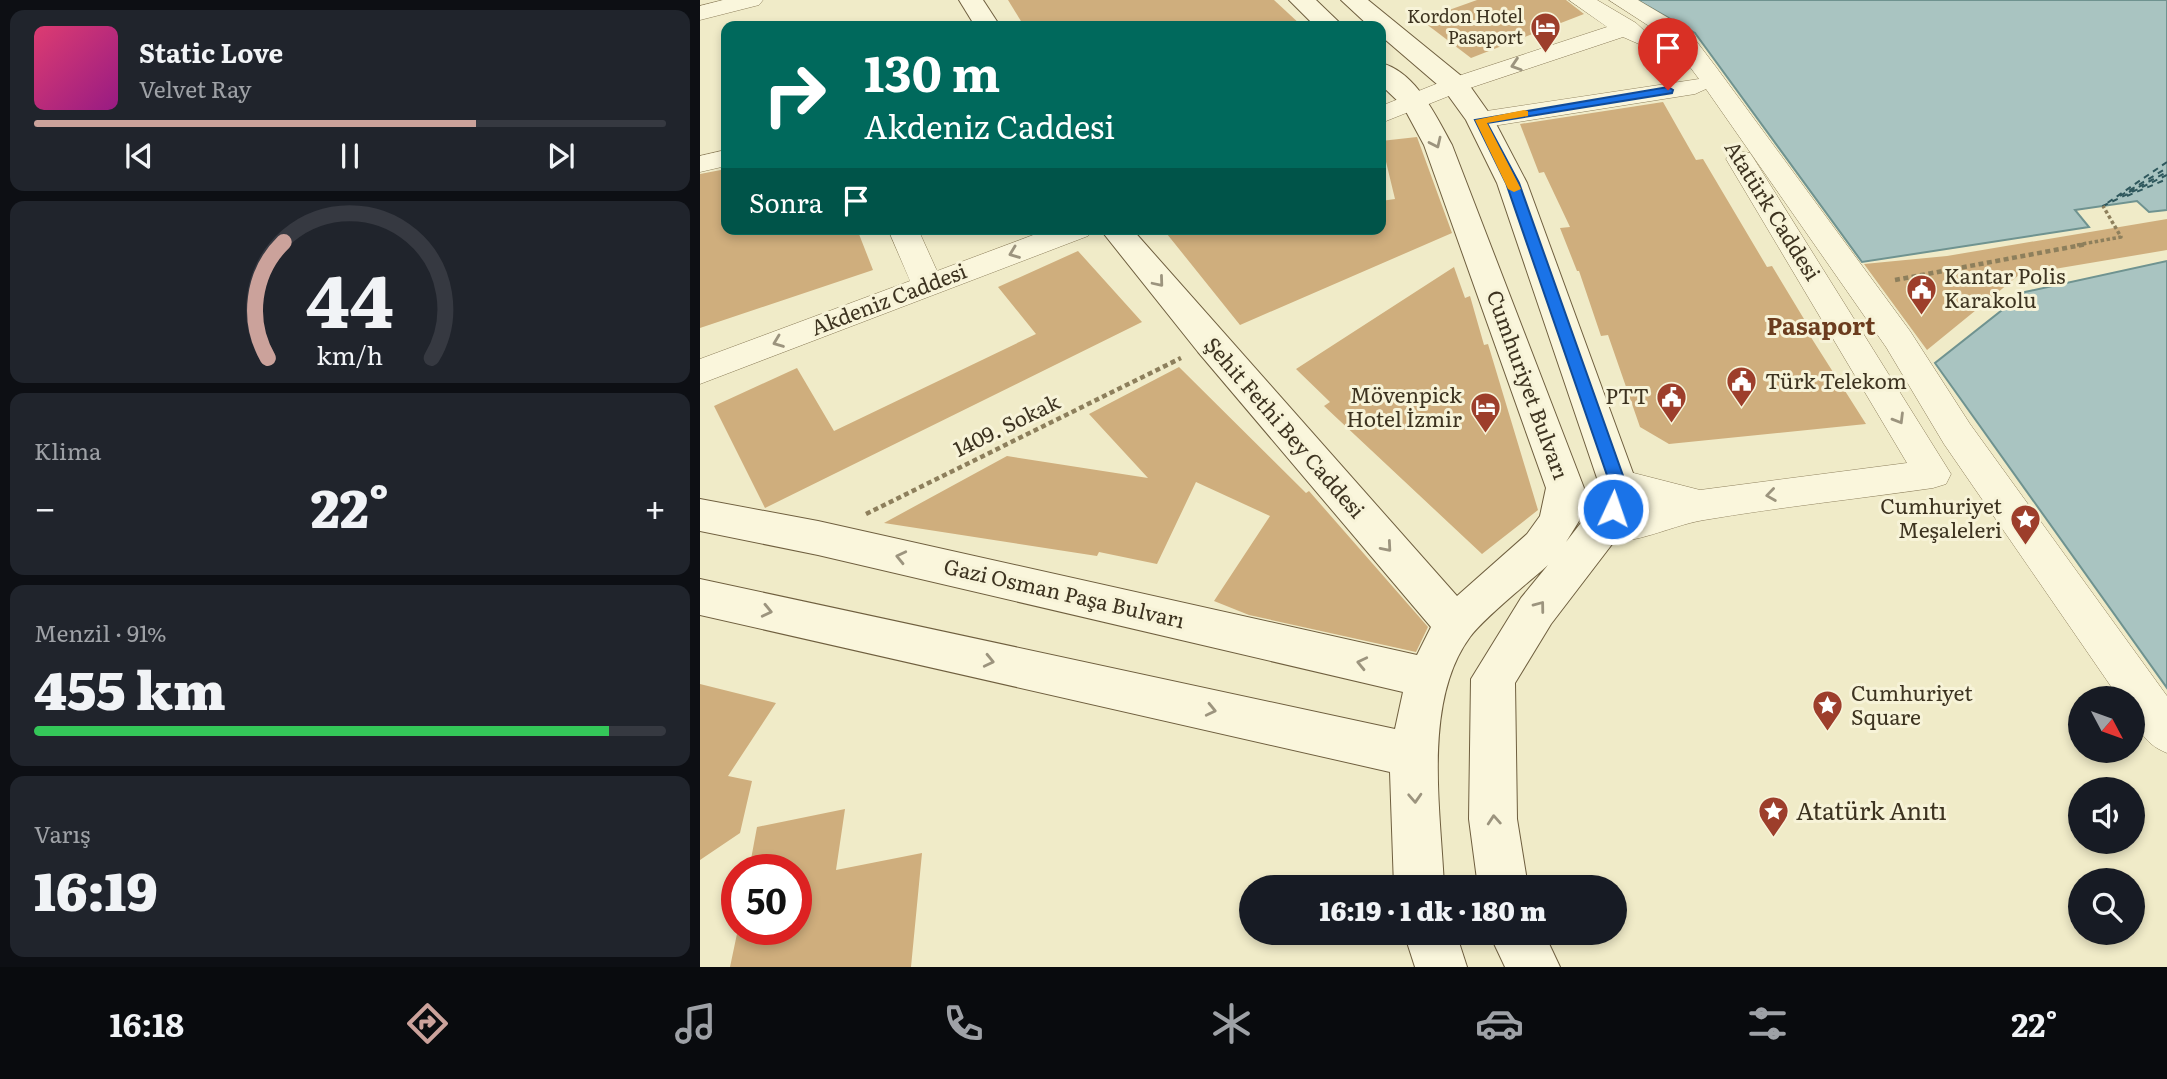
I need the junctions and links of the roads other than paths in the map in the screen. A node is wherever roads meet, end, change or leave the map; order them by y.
1 (751, 0) edge
2 (971, 0) edge
3 (1301, 0) edge
4 (1353, 0) edge
5 (1581, 0) edge
6 (700, 13) edge
7 (1624, 14) edge
8 (984, 21) edge
9 (1324, 21) edge
10 (1378, 21) edge
11 (1386, 28) edge
12 (1386, 76) edge
13 (1455, 85) junction
14 (1695, 86) junction
15 (1415, 102) junction
16 (1386, 113) edge
17 (1480, 120) junction
18 (721, 159) edge
19 (700, 164) edge
20 (906, 235) edge
21 (1062, 235) edge
22 (1120, 235) edge
23 (928, 285) junction
24 (700, 372) edge
25 (1618, 484) junction
26 (1565, 488) junction
27 (1700, 505) junction
28 (700, 515) edge
29 (1602, 527) junction
30 (700, 597) edge
31 (1455, 624) junction
32 (1428, 678) junction
33 (2167, 732) edge
34 (1413, 755) junction
35 (1418, 875) edge
36 (1501, 875) edge
37 (1434, 945) edge
38 (1522, 945) edge
39 (1441, 967) edge
40 (1534, 967) edge

1 - 6 street
2 - 8 main road
3 - 9 main road
4 - 10 main road
5 - 7 street, Atatürk Caddesi
7 -> 13 street
7 - 14 street, Atatürk Caddesi
7 - 33 street
11 - 13 main road
12 - 15 main road, Cumhuriyet Bulvarı
13 - 15 street
13 - 17 main road
14 - 17 street
14 -> 27 street, Atatürk Caddesi
15 - 16 street
15 -> 26 main road, Cumhuriyet Bulvarı
17 - 25 main road
18 - 19 street
20 - 23 street
21 -> 23 street, Akdeniz Caddesi
22 -> 31 main road, Şehit Fethi Bey Caddesi
23 -> 24 street, Akdeniz Caddesi
25 - 26 main road
25 - 27 street, Atatürk Caddesi
25 - 29 main road
26 - 31 main road, Cumhuriyet Bulvarı
27 - 29 street, Atatürk Caddesi
32 -> 28 main road, Gazi Osman Paşa Bulvarı
36 -> 29 main road
30 -> 34 main road
31 - 32 main road, Cumhuriyet Bulvarı
32 - 34 main road, Cumhuriyet Bulvarı
34 -> 35 main road, Cumhuriyet Bulvarı
37 - 39 main road
38 - 40 main road

